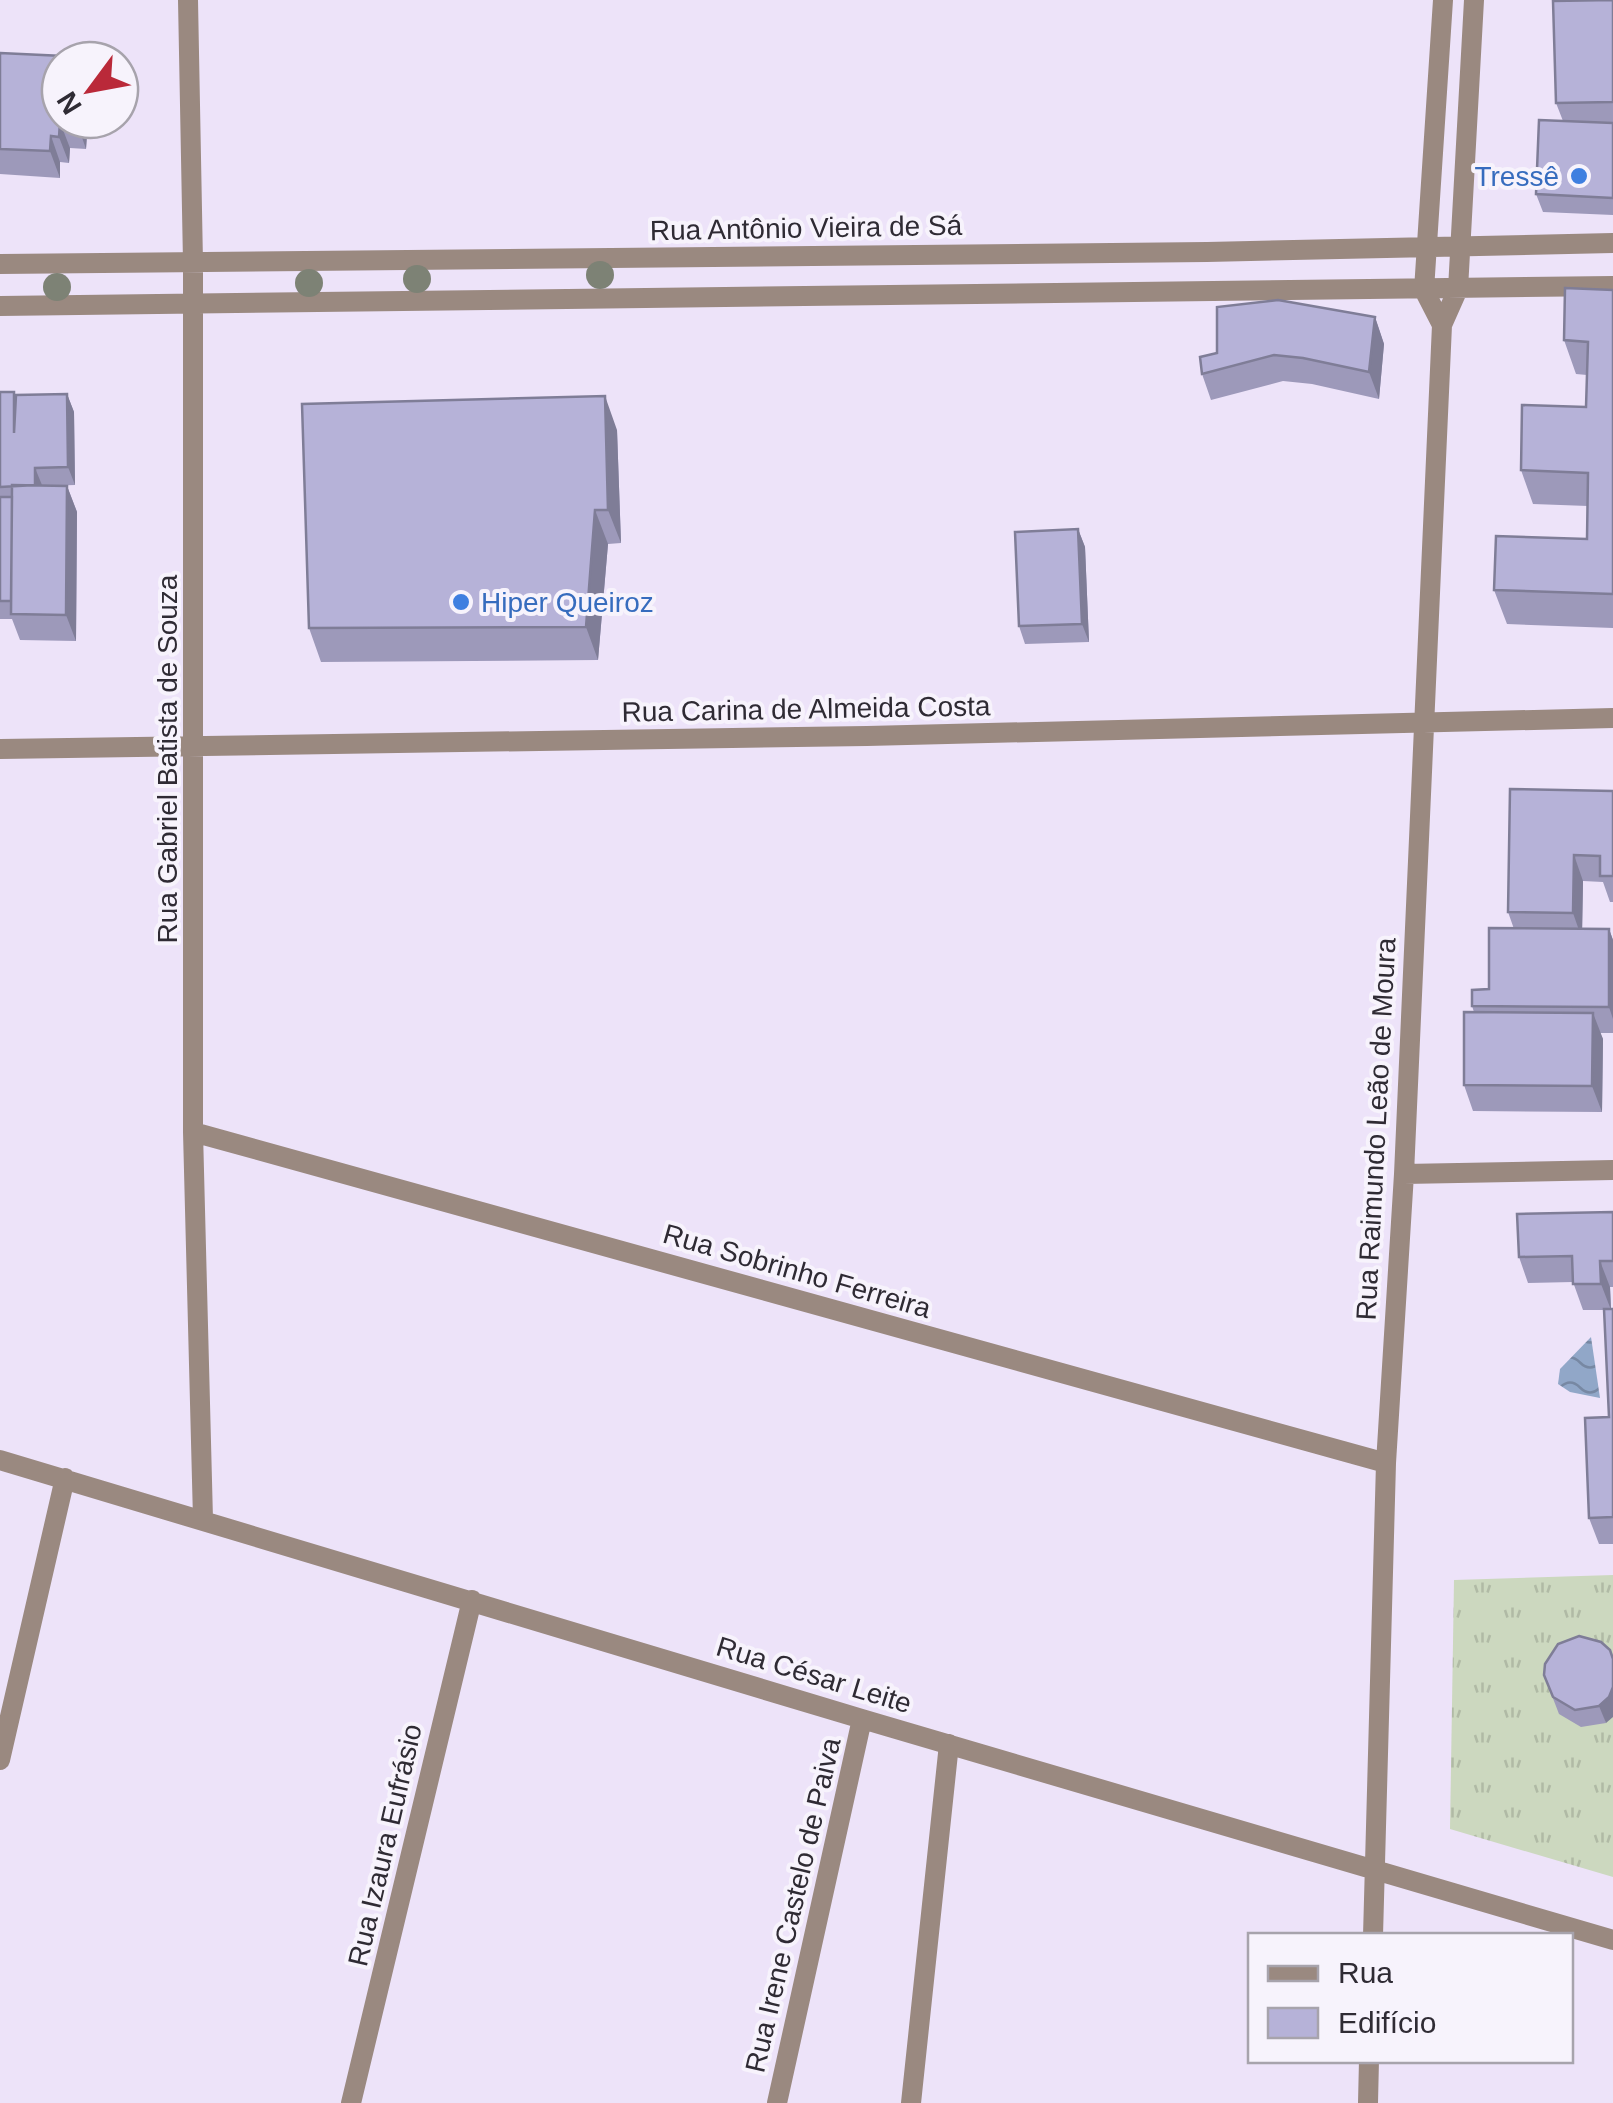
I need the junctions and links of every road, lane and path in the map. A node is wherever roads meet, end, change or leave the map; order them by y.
1 (188, 0) edge
2 (1442, 0) edge
3 (1474, 0) edge
4 (1613, 243) edge
5 (1460, 246) junction
6 (1428, 247) junction
7 (193, 262) junction
8 (0, 264) edge
9 (1613, 286) edge
10 (1458, 288) junction
11 (1424, 290) junction
12 (0, 306) edge
13 (193, 306) junction
14 (1442, 325) junction
15 (1613, 718) edge
16 (1422, 723) junction
17 (195, 746) junction
18 (0, 748) edge
19 (193, 1132) junction
20 (1613, 1170) edge
21 (1404, 1174) junction
22 (0, 1460) edge
23 (1386, 1463) junction
24 (65, 1478) junction
25 (202, 1519) junction
26 (472, 1600) junction
27 (862, 1720) junction
28 (949, 1744) junction
29 (0, 1760) edge
30 (1375, 1868) junction
31 (1373, 1933) edge
32 (1613, 1940) edge
33 (1369, 2063) edge
34 (351, 2103) edge
35 (777, 2103) edge
36 (912, 2103) edge
37 (1368, 2103) edge

1 - 7 street, Rua Gabriel Batista de Souza
2 - 6 street
3 - 5 street, Rua Raimundo Leão de Moura
4 - 5 street, Rua Antônio Vieira de Sá
5 - 6 street, Rua Antônio Vieira de Sá
5 - 10 street, Rua Raimundo Leão de Moura
6 - 7 street, Rua Antônio Vieira de Sá
6 - 11 street
7 - 8 street, Rua Antônio Vieira de Sá
7 - 13 street, Rua Gabriel Batista de Souza
9 - 10 street
10 - 11 street
10 - 14 street, Rua Raimundo Leão de Moura
11 - 13 street
11 - 14 street
12 - 13 street
13 - 17 street, Rua Gabriel Batista de Souza
14 - 16 street, Rua Raimundo Leão de Moura
15 - 16 street, Rua Carina de Almeida Costa
16 - 17 street, Rua Carina de Almeida Costa
16 - 21 street, Rua Raimundo Leão de Moura
17 - 18 street, Rua Carina de Almeida Costa
17 - 19 street, Rua Gabriel Batista de Souza
19 - 23 street, Rua Sobrinho Ferreira
19 - 25 street, Rua Gabriel Batista de Souza
20 - 21 street
21 - 23 street, Rua Raimundo Leão de Moura
22 - 24 street, Rua César Leite
23 - 30 street, Rua Raimundo Leão de Moura
24 - 25 street, Rua César Leite
24 - 29 street
25 - 26 street, Rua César Leite
26 - 27 street, Rua César Leite
26 - 34 street, Rua Izaura Eufrásio
27 - 28 street, Rua César Leite
27 - 35 street, Rua Irene Castelo de Paiva
28 - 30 street, Rua César Leite
28 - 36 street
30 - 31 street, Rua Raimundo Leão de Moura
30 - 32 street, Rua César Leite
33 - 37 street

